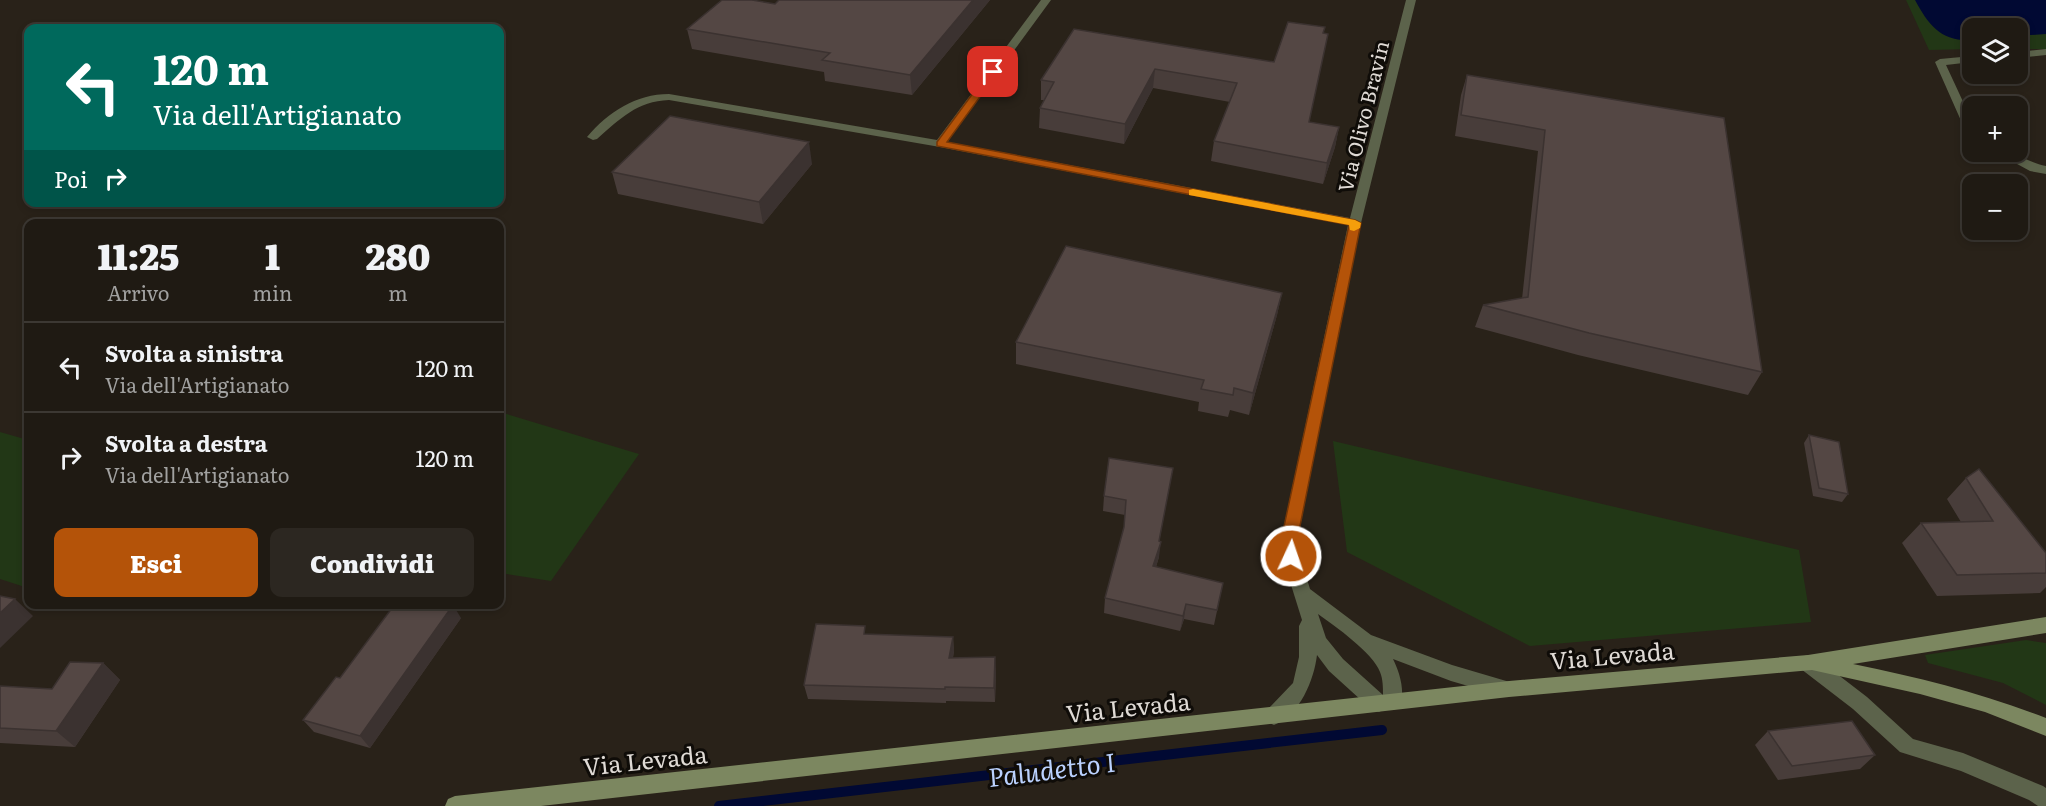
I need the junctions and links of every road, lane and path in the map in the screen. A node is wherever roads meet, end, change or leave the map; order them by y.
1 (1046, 0) edge
2 (1411, 0) edge
3 (2046, 52) edge
4 (2028, 54) edge
5 (1962, 60) edge
6 (1962, 110) edge
7 (593, 137) dead end
8 (940, 144) junction
9 (2022, 162) edge
10 (2046, 170) edge
11 (1355, 223) junction
12 (1304, 594) junction
13 (1308, 617) junction
14 (2043, 627) edge
15 (1361, 639) junction
16 (1808, 663) junction
17 (1509, 689) junction
18 (1385, 703) junction
19 (1274, 716) junction
20 (2046, 727) edge
21 (2046, 800) edge
22 (455, 806) edge

1 - 8 street
2 - 11 street, Via Olivo Bravin
3 - 4 street
5 - 6 street
7 - 8 street
8 - 11 street
9 - 10 street
11 - 12 street, Via Olivo Bravin
12 - 13 street, Via Olivo Bravin
12 - 15 street
13 - 18 street
13 - 19 street
14 - 16 main road, Via Levada
15 - 17 street
15 - 18 street
16 - 17 main road, Via Levada
16 - 20 main road, Via Levada
16 - 21 street
17 - 18 main road, Via Levada
18 - 19 main road, Via Levada
19 - 22 main road, Via Levada

